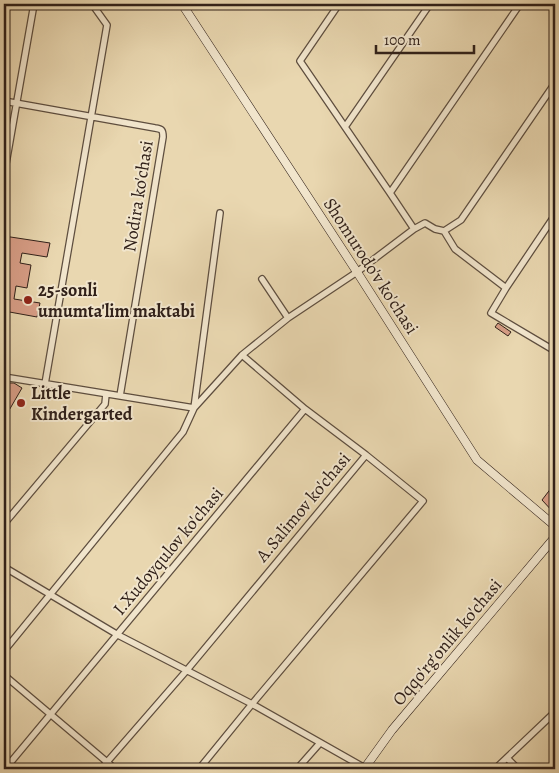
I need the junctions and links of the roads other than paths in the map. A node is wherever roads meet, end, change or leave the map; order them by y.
1 (34, 4) edge
2 (92, 4) edge
3 (182, 4) edge
4 (339, 4) edge
5 (430, 4) edge
6 (520, 4) edge
7 (555, 83) edge
8 (4, 101) edge
9 (17, 103) junction
10 (92, 116) junction
11 (345, 127) junction
12 (4, 176) edge
13 (390, 193) junction
14 (220, 213) dead end
15 (555, 215) edge
16 (414, 229) junction
17 (444, 231) junction
18 (358, 272) junction
19 (262, 279) dead end
20 (506, 288) junction
21 (288, 318) junction
22 (555, 349) edge
23 (242, 354) junction
24 (4, 377) edge
25 (45, 384) junction
26 (106, 394) junction
27 (120, 396) junction
28 (194, 408) junction
29 (305, 409) junction
30 (366, 455) junction
31 (4, 524) edge
32 (555, 526) edge
33 (555, 537) edge
34 (4, 568) edge
35 (49, 595) junction
36 (118, 635) junction
37 (4, 650) edge
38 (187, 670) junction
39 (4, 675) edge
40 (252, 704) junction
41 (555, 712) edge
42 (51, 714) junction
43 (320, 742) junction
44 (507, 758) junction
45 (107, 762) junction
46 (5, 769) edge
47 (101, 769) edge
48 (115, 769) edge
49 (199, 769) edge
50 (297, 769) edge
51 (364, 769) edge
52 (495, 769) edge
53 (518, 769) edge

1 - 9 street
2 - 10 street
3 - 18 street, Shomurodo'v ko'chasi
4 - 11 street
5 - 11 street
6 - 13 street
7 - 17 street
8 - 9 street, Nodira ko'chasi
9 - 10 street, Nodira ko'chasi
9 - 12 street
10 - 25 street
10 - 27 street, Nodira ko'chasi
11 - 13 street
13 - 16 street
14 - 28 street
15 - 20 street
16 - 17 street
16 - 18 street
17 - 20 street
18 - 21 street
18 - 32 street, Shomurodo'v ko'chasi
19 - 21 street
20 - 22 street
21 - 23 street
23 - 28 street
23 - 29 street
24 - 25 street
25 - 26 street
26 - 27 street
26 - 31 street
27 - 28 street
28 - 35 street
29 - 30 street
29 - 36 street, I.Xudoyqulov ko'chasi
30 - 38 street, A.Salimov ko'chasi
30 - 40 street, A.Salimov ko'chasi
33 - 51 street, Oqqo'rg'onlik ko'chasi
34 - 35 street
35 - 36 street
35 - 37 street
36 - 38 street
36 - 42 street, I.Xudoyqulov ko'chasi
38 - 40 street
38 - 45 street, A.Salimov ko'chasi
39 - 42 street
40 - 43 street
40 - 49 street, A.Salimov ko'chasi
41 - 44 street
42 - 45 street
42 - 46 street, I.Xudoyqulov ko'chasi
43 - 50 street
43 - 51 street
44 - 52 street
44 - 53 street
45 - 47 street, A.Salimov ko'chasi
45 - 48 street

